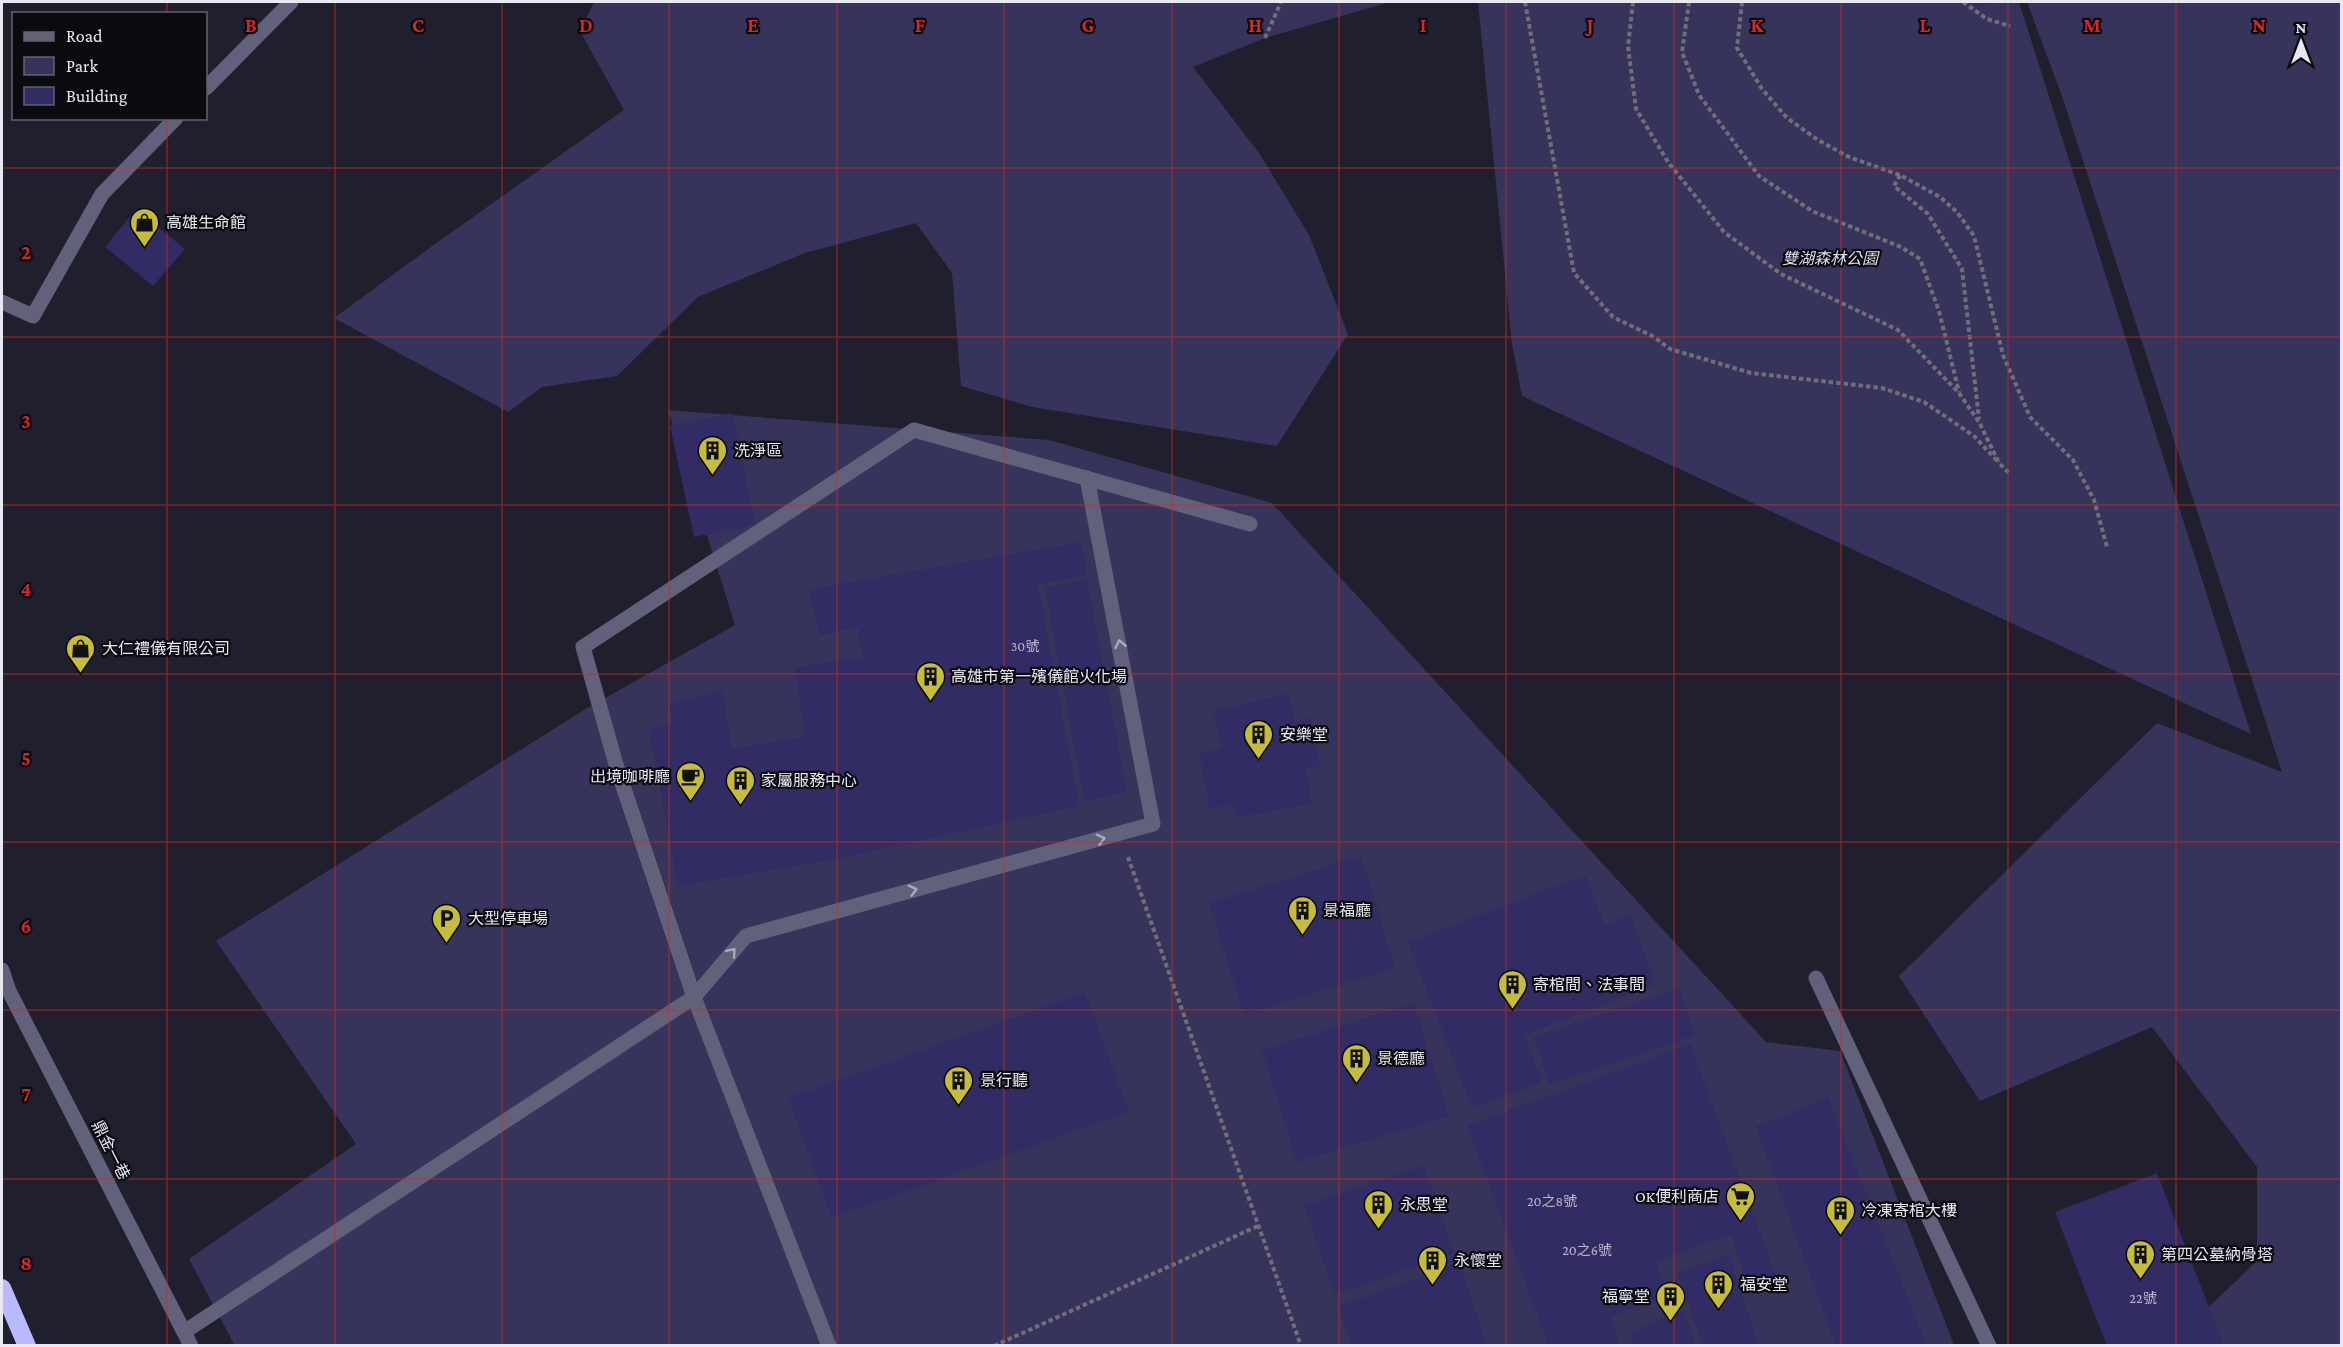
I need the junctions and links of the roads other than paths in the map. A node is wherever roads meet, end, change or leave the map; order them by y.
1 (291, 2) edge
2 (207, 87) edge
3 (174, 120) edge
4 (2, 302) edge
5 (1087, 478) junction
6 (1250, 524) dead end
7 (2, 970) edge
8 (1816, 978) dead end
9 (694, 997) junction
10 (2, 1278) edge
11 (2, 1288) edge
12 (15, 1317) junction
13 (188, 1339) edge
14 (27, 1346) edge
15 (828, 1346) edge
16 (1989, 1346) edge

1 - 2 lane
3 - 4 lane
5 - 6 lane
9 -> 5 lane
5 - 9 lane
7 - 13 lane, 鼎金一巷
8 - 16 lane
9 - 13 lane
9 - 15 lane
10 - 12 highway
11 - 12 highway
12 - 14 highway

